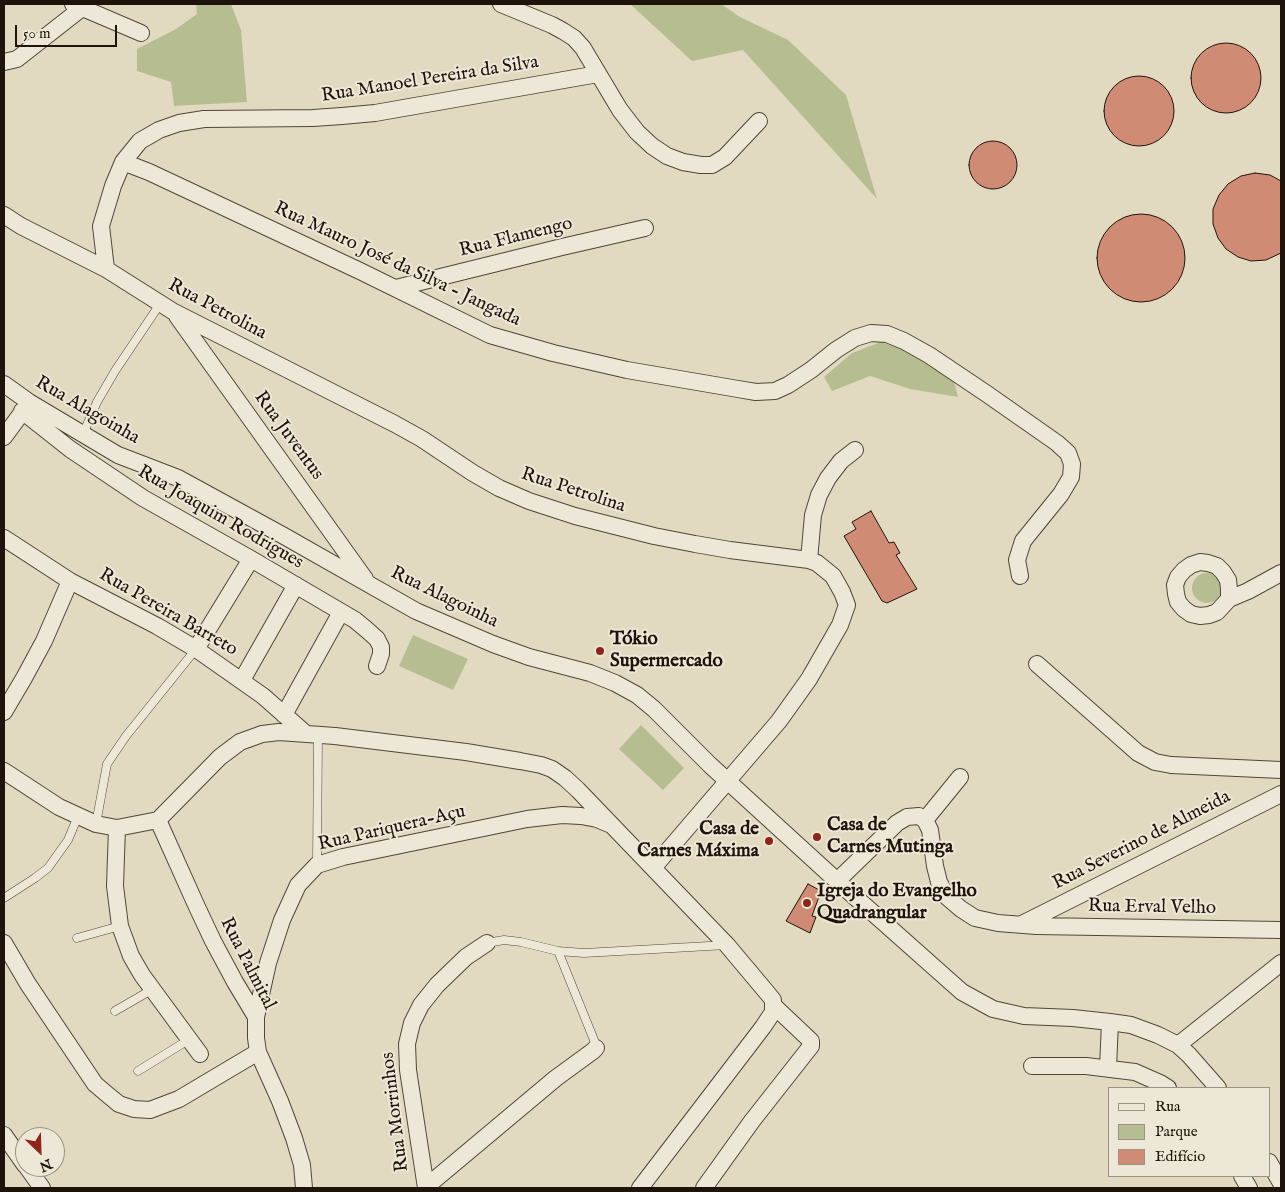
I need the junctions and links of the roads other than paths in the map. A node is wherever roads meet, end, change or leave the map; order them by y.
1 (501, 4) edge
2 (78, 6) edge
3 (141, 33) dead end
4 (4, 62) edge
5 (598, 74) junction
6 (758, 121) dead end
7 (123, 162) junction
8 (4, 215) edge
9 (645, 228) dead end
10 (106, 269) junction
11 (396, 288) junction
12 (160, 304) junction
13 (174, 312) junction
14 (4, 384) edge
15 (26, 407) junction
16 (83, 434) junction
17 (4, 437) edge
18 (855, 450) dead end
19 (118, 455) junction
20 (107, 474) junction
21 (4, 538) edge
22 (252, 559) junction
23 (809, 560) junction
24 (1281, 573) edge
25 (1020, 576) dead end
26 (70, 581) junction
27 (369, 584) junction
28 (296, 585) junction
29 (1229, 599) dead end
30 (341, 612) junction
31 (196, 648) junction
32 (1037, 664) dead end
33 (377, 666) dead end
34 (242, 680) junction
35 (4, 712) edge
36 (284, 715) junction
37 (312, 733) junction
38 (1281, 770) edge
39 (4, 771) edge
40 (960, 777) dead end
41 (727, 780) junction
42 (1281, 794) edge
43 (78, 816) junction
44 (158, 820) junction
45 (925, 820) junction
46 (96, 824) junction
47 (610, 824) junction
48 (117, 828) junction
49 (317, 865) junction
50 (653, 868) junction
51 (837, 881) junction
52 (4, 898) edge
53 (1021, 925) junction
54 (120, 926) junction
55 (1281, 930) edge
56 (77, 938) dead end
57 (4, 943) edge
58 (487, 943) joint
59 (727, 945) junction
60 (558, 951) junction
61 (1281, 963) edge
62 (153, 989) junction
63 (774, 1006) junction
64 (115, 1011) dead end
65 (256, 1017) junction
66 (1110, 1022) junction
67 (190, 1040) junction
68 (1178, 1045) junction
69 (596, 1048) joint
70 (258, 1052) junction
71 (200, 1054) dead end
72 (1032, 1066) dead end
73 (1108, 1068) junction
74 (138, 1071) dead end
75 (1166, 1087) edge
76 (1217, 1087) edge
77 (4, 1135) edge
78 (15, 1150) edge
79 (1270, 1164) edge
80 (34, 1177) edge
81 (1243, 1177) edge
82 (1281, 1182) edge
83 (42, 1188) edge
84 (304, 1188) edge
85 (426, 1188) edge
86 (640, 1188) edge
87 (704, 1188) edge
88 (1249, 1188) edge

1 - 5 street
2 - 3 street
2 - 4 street
5 - 6 street
5 - 7 street, Rua Manoel Pereira da Silva
7 - 10 street, Rua Manoel Pereira da Silva
7 - 11 street, Rua Mauro José da Silva - Jangada
8 - 10 street, Rua Petrolina
9 - 11 street, Rua Flamengo
10 - 12 street, Rua Petrolina
11 - 25 street, Rua Mauro José da Silva - Jangada
12 - 13 street, Rua Petrolina
12 - 16 lane
13 - 23 street, Rua Petrolina
13 - 27 street, Rua Juventus
14 - 15 street, Rua Alagoinha
15 - 16 street, Rua Alagoinha
15 - 17 street
15 - 20 street, Rua Joaquim Rodrigues
16 - 19 street, Rua Alagoinha
18 - 23 street
19 - 20 street
19 - 27 street, Rua Alagoinha
20 - 22 street, Rua Joaquim Rodrigues
21 - 26 street, Rua Pereira Barreto
22 - 28 street, Rua Joaquim Rodrigues
22 - 31 street
23 - 41 street, Rua Petrolina
24 - 29 street
26 - 31 street, Rua Pereira Barreto
26 - 35 street
27 - 41 street, Rua Alagoinha
28 - 30 street, Rua Joaquim Rodrigues
28 - 34 street
30 - 33 street, Rua Joaquim Rodrigues
30 - 36 street
31 - 34 street, Rua Pereira Barreto
31 - 46 lane
32 - 38 street
34 - 36 street, Rua Pereira Barreto
36 - 37 street, Rua Pereira Barreto
37 - 44 street
37 - 47 street
37 - 49 lane
39 - 43 street
40 - 45 street
41 - 50 street, Rua Petrolina
41 - 51 street, Rua Alagoinha
42 - 53 street, Rua Severino de Almeida
43 - 46 street
43 - 52 lane
44 - 48 street
44 - 65 street, Rua Palmital
45 - 51 street
45 - 53 street, Rua Erval Velho
46 - 48 street
47 - 49 street, Rua Pariquera-Açu
47 - 50 street
48 - 54 street
49 - 65 street, Rua Pariquera-Açu
50 - 59 street
51 - 66 street, Rua Alagoinha
53 - 55 street, Rua Erval Velho
54 - 56 lane
54 - 62 street
57 - 70 street
58 - 60 lane
58 - 85 street, Rua Morrinhos
59 - 60 lane
59 - 63 street
60 - 69 lane
61 - 68 street
62 - 64 lane
62 - 67 street
63 - 86 street
63 - 87 street
65 - 70 street, Rua Palmital
66 - 68 street, Rua Alagoinha
66 - 73 street
67 - 71 street
67 - 74 lane
68 - 76 street, Rua Alagoinha
69 - 85 street
70 - 84 street
72 - 73 street
73 - 75 street
77 - 78 street
79 - 82 street
80 - 83 street
81 - 88 street

